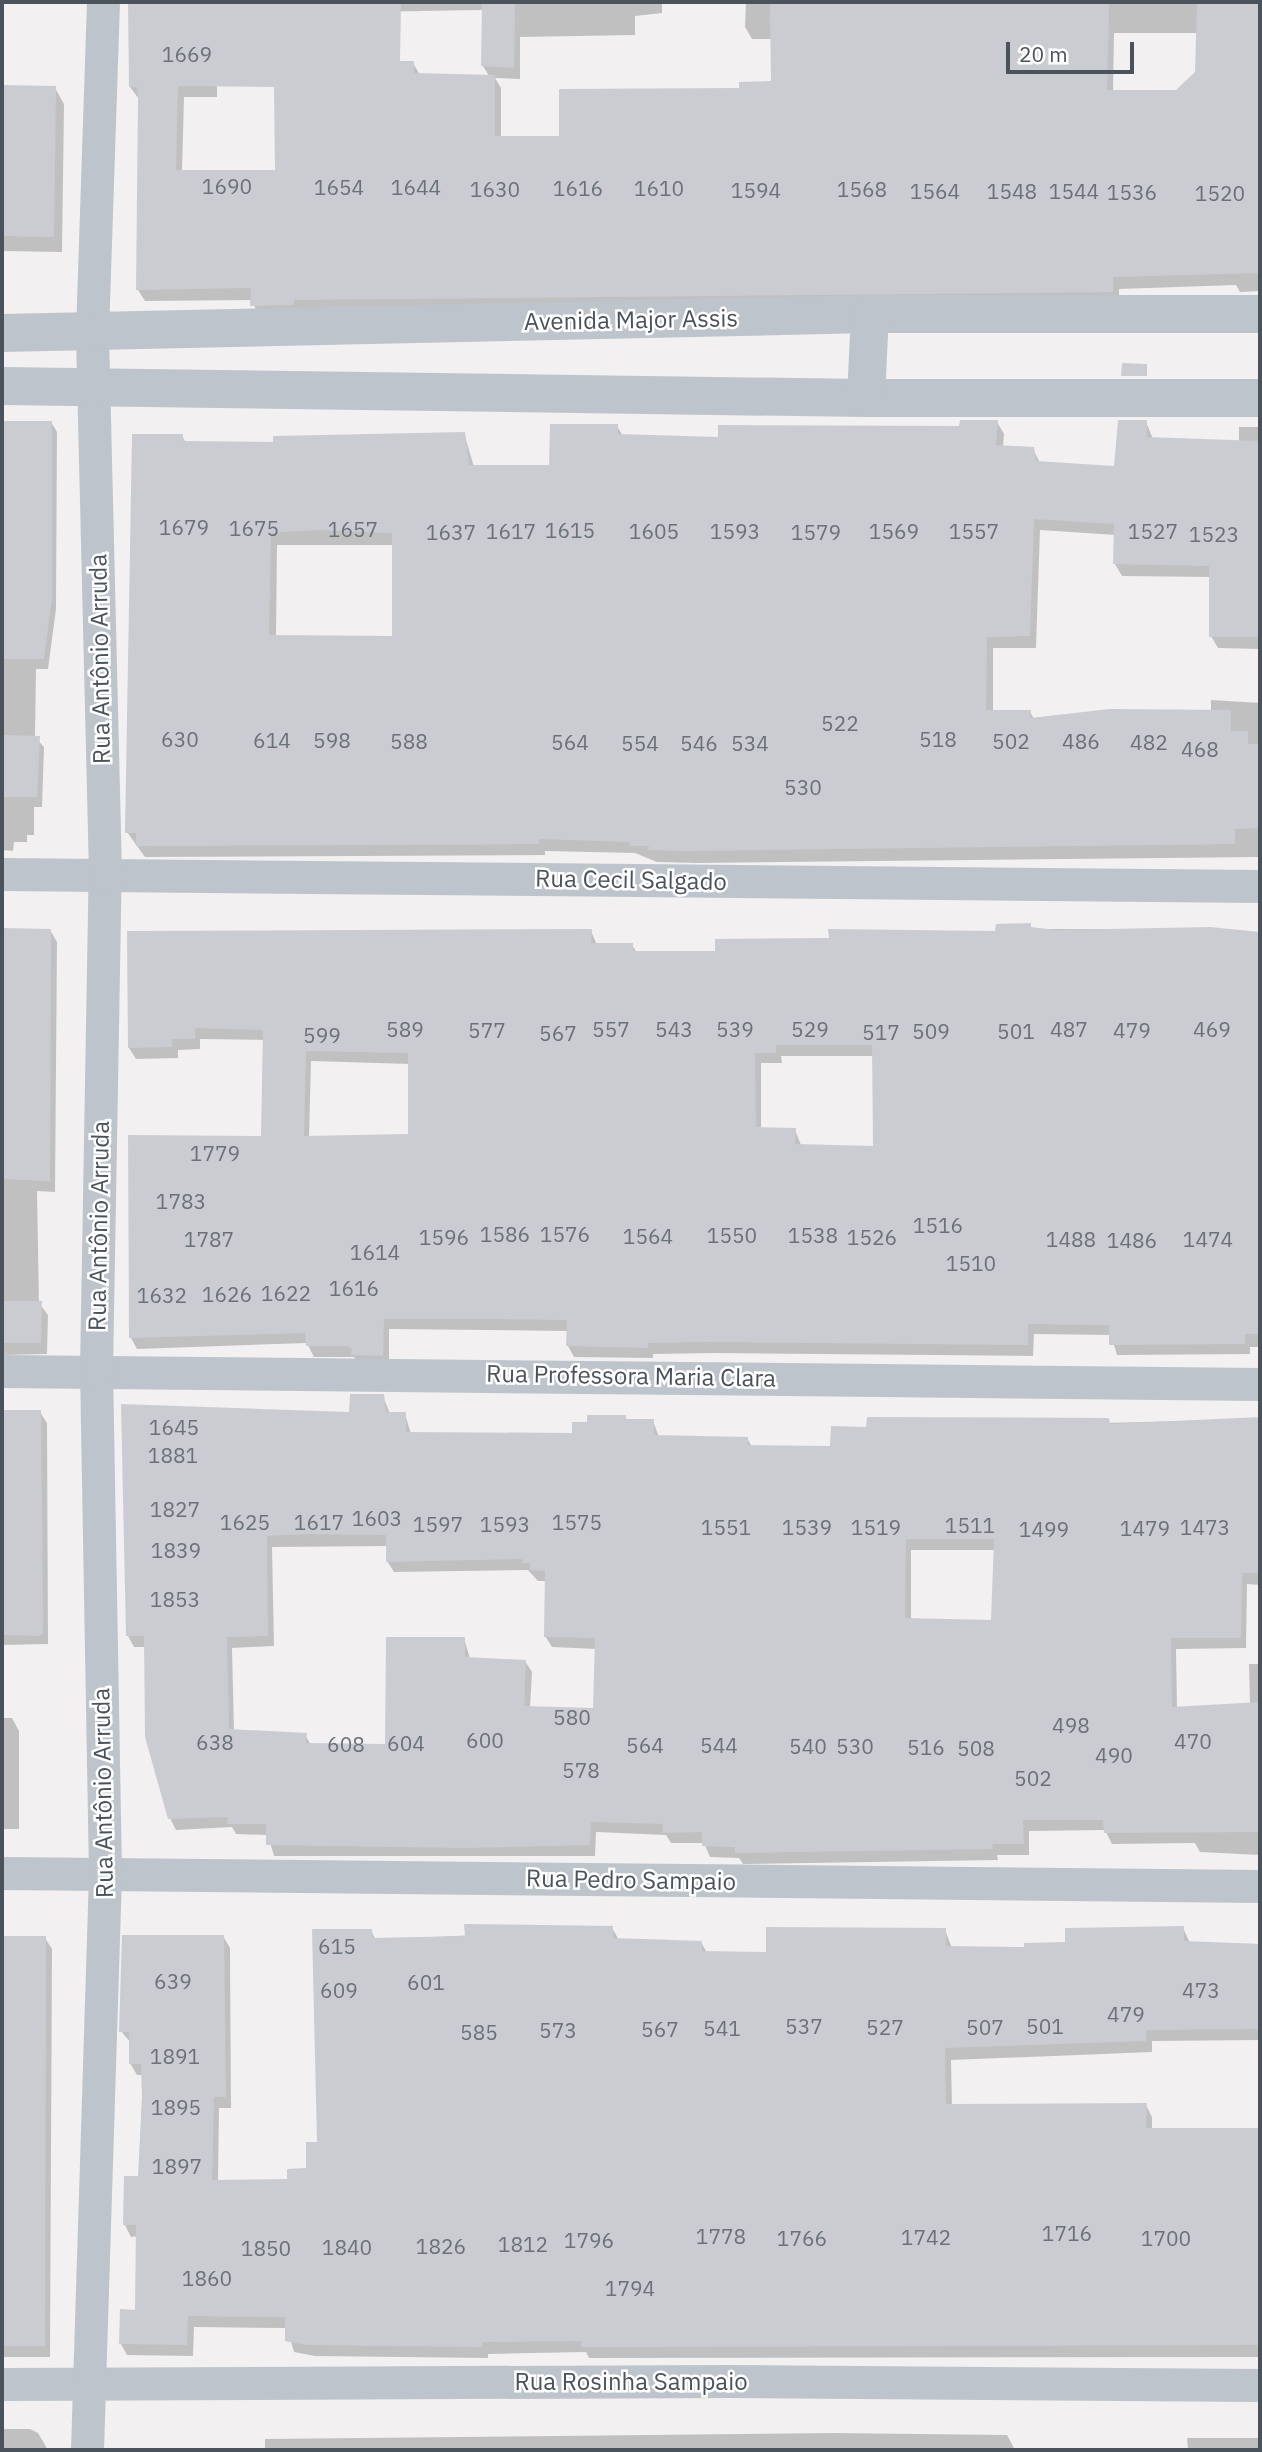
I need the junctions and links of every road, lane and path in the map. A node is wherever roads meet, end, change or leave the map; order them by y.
1 (103, 2) edge
2 (870, 314) junction
3 (1260, 314) edge
4 (2, 332) edge
5 (92, 333) junction
6 (2, 386) edge
7 (92, 387) junction
8 (866, 398) junction
9 (1260, 398) edge
10 (2, 874) edge
11 (105, 874) junction
12 (1260, 886) edge
13 (96, 1370) junction
14 (2, 1371) edge
15 (1260, 1384) edge
16 (2, 1873) edge
17 (105, 1874) junction
18 (1260, 1886) edge
19 (2, 2384) edge
20 (1260, 2385) edge
21 (87, 2387) junction
22 (87, 2450) edge

1 - 5 street, Rua Antônio Arruda
2 - 3 street, Avenida Major Assis
2 - 5 street, Avenida Major Assis
2 - 8 street
4 - 5 street, Avenida Major Assis
5 - 7 street, Rua Antônio Arruda
6 - 7 street
7 - 8 street
7 - 11 street, Rua Antônio Arruda
8 - 9 street
10 - 11 street, Rua Cecil Salgado
11 - 12 street, Rua Cecil Salgado
11 - 13 street, Rua Antônio Arruda
13 - 14 street, Rua Professora Maria Clara
13 - 15 street, Rua Professora Maria Clara
13 - 17 street, Rua Antônio Arruda
16 - 17 street, Rua Pedro Sampaio
17 - 18 street, Rua Pedro Sampaio
17 - 21 street, Rua Antônio Arruda
19 - 21 street, Rua Rosinha Sampaio
20 - 21 street, Rua Rosinha Sampaio
21 - 22 street, Rua Antônio Arruda

